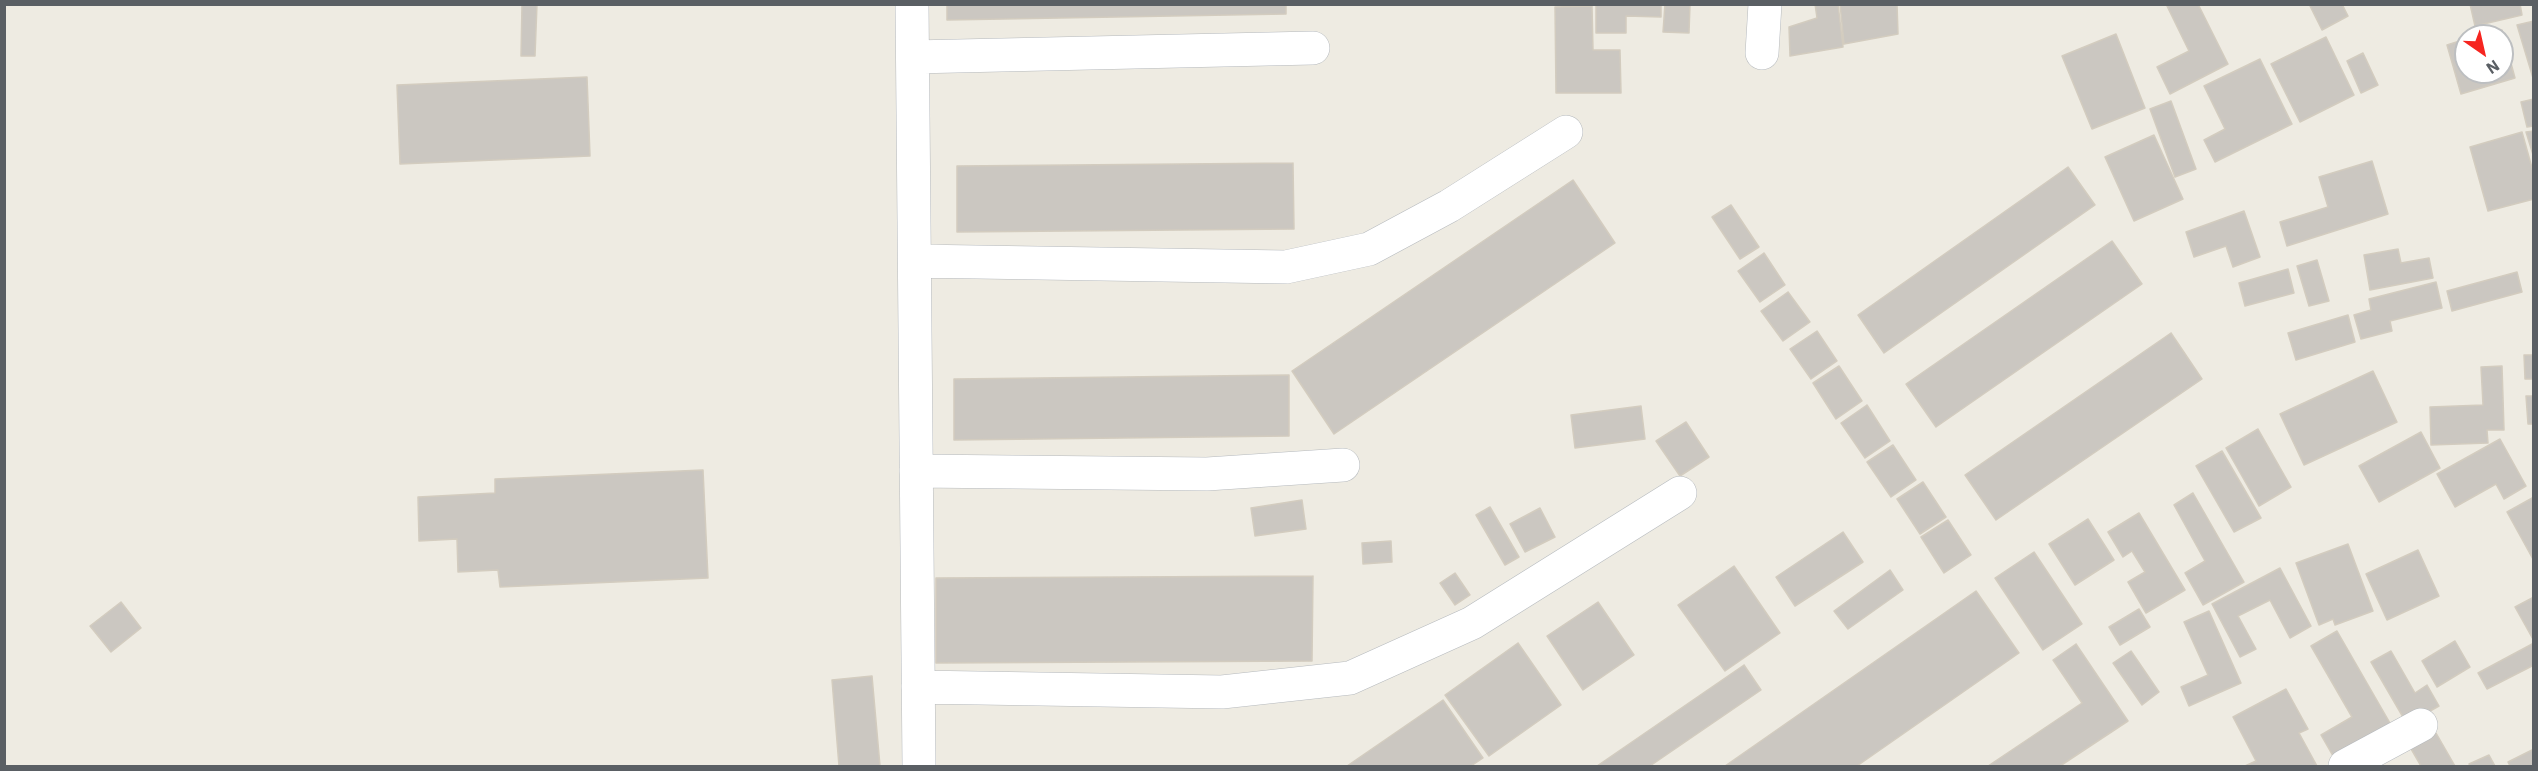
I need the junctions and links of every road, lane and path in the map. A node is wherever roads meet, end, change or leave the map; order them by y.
1 (912, 4) edge
2 (1766, 4) edge
3 (1313, 48) dead end
4 (1762, 53) dead end
5 (913, 57) junction
6 (1566, 132) dead end
7 (915, 261) junction
8 (1343, 465) dead end
9 (916, 471) junction
10 (1680, 493) dead end
11 (918, 687) junction
12 (2421, 725) dead end
13 (919, 766) edge
14 (2345, 766) edge

1 - 5 street
2 - 4 street
3 - 5 street
5 - 7 street
6 - 7 street
7 - 9 street
8 - 9 street
9 - 11 street
10 - 11 street
11 - 13 street
12 - 14 street

